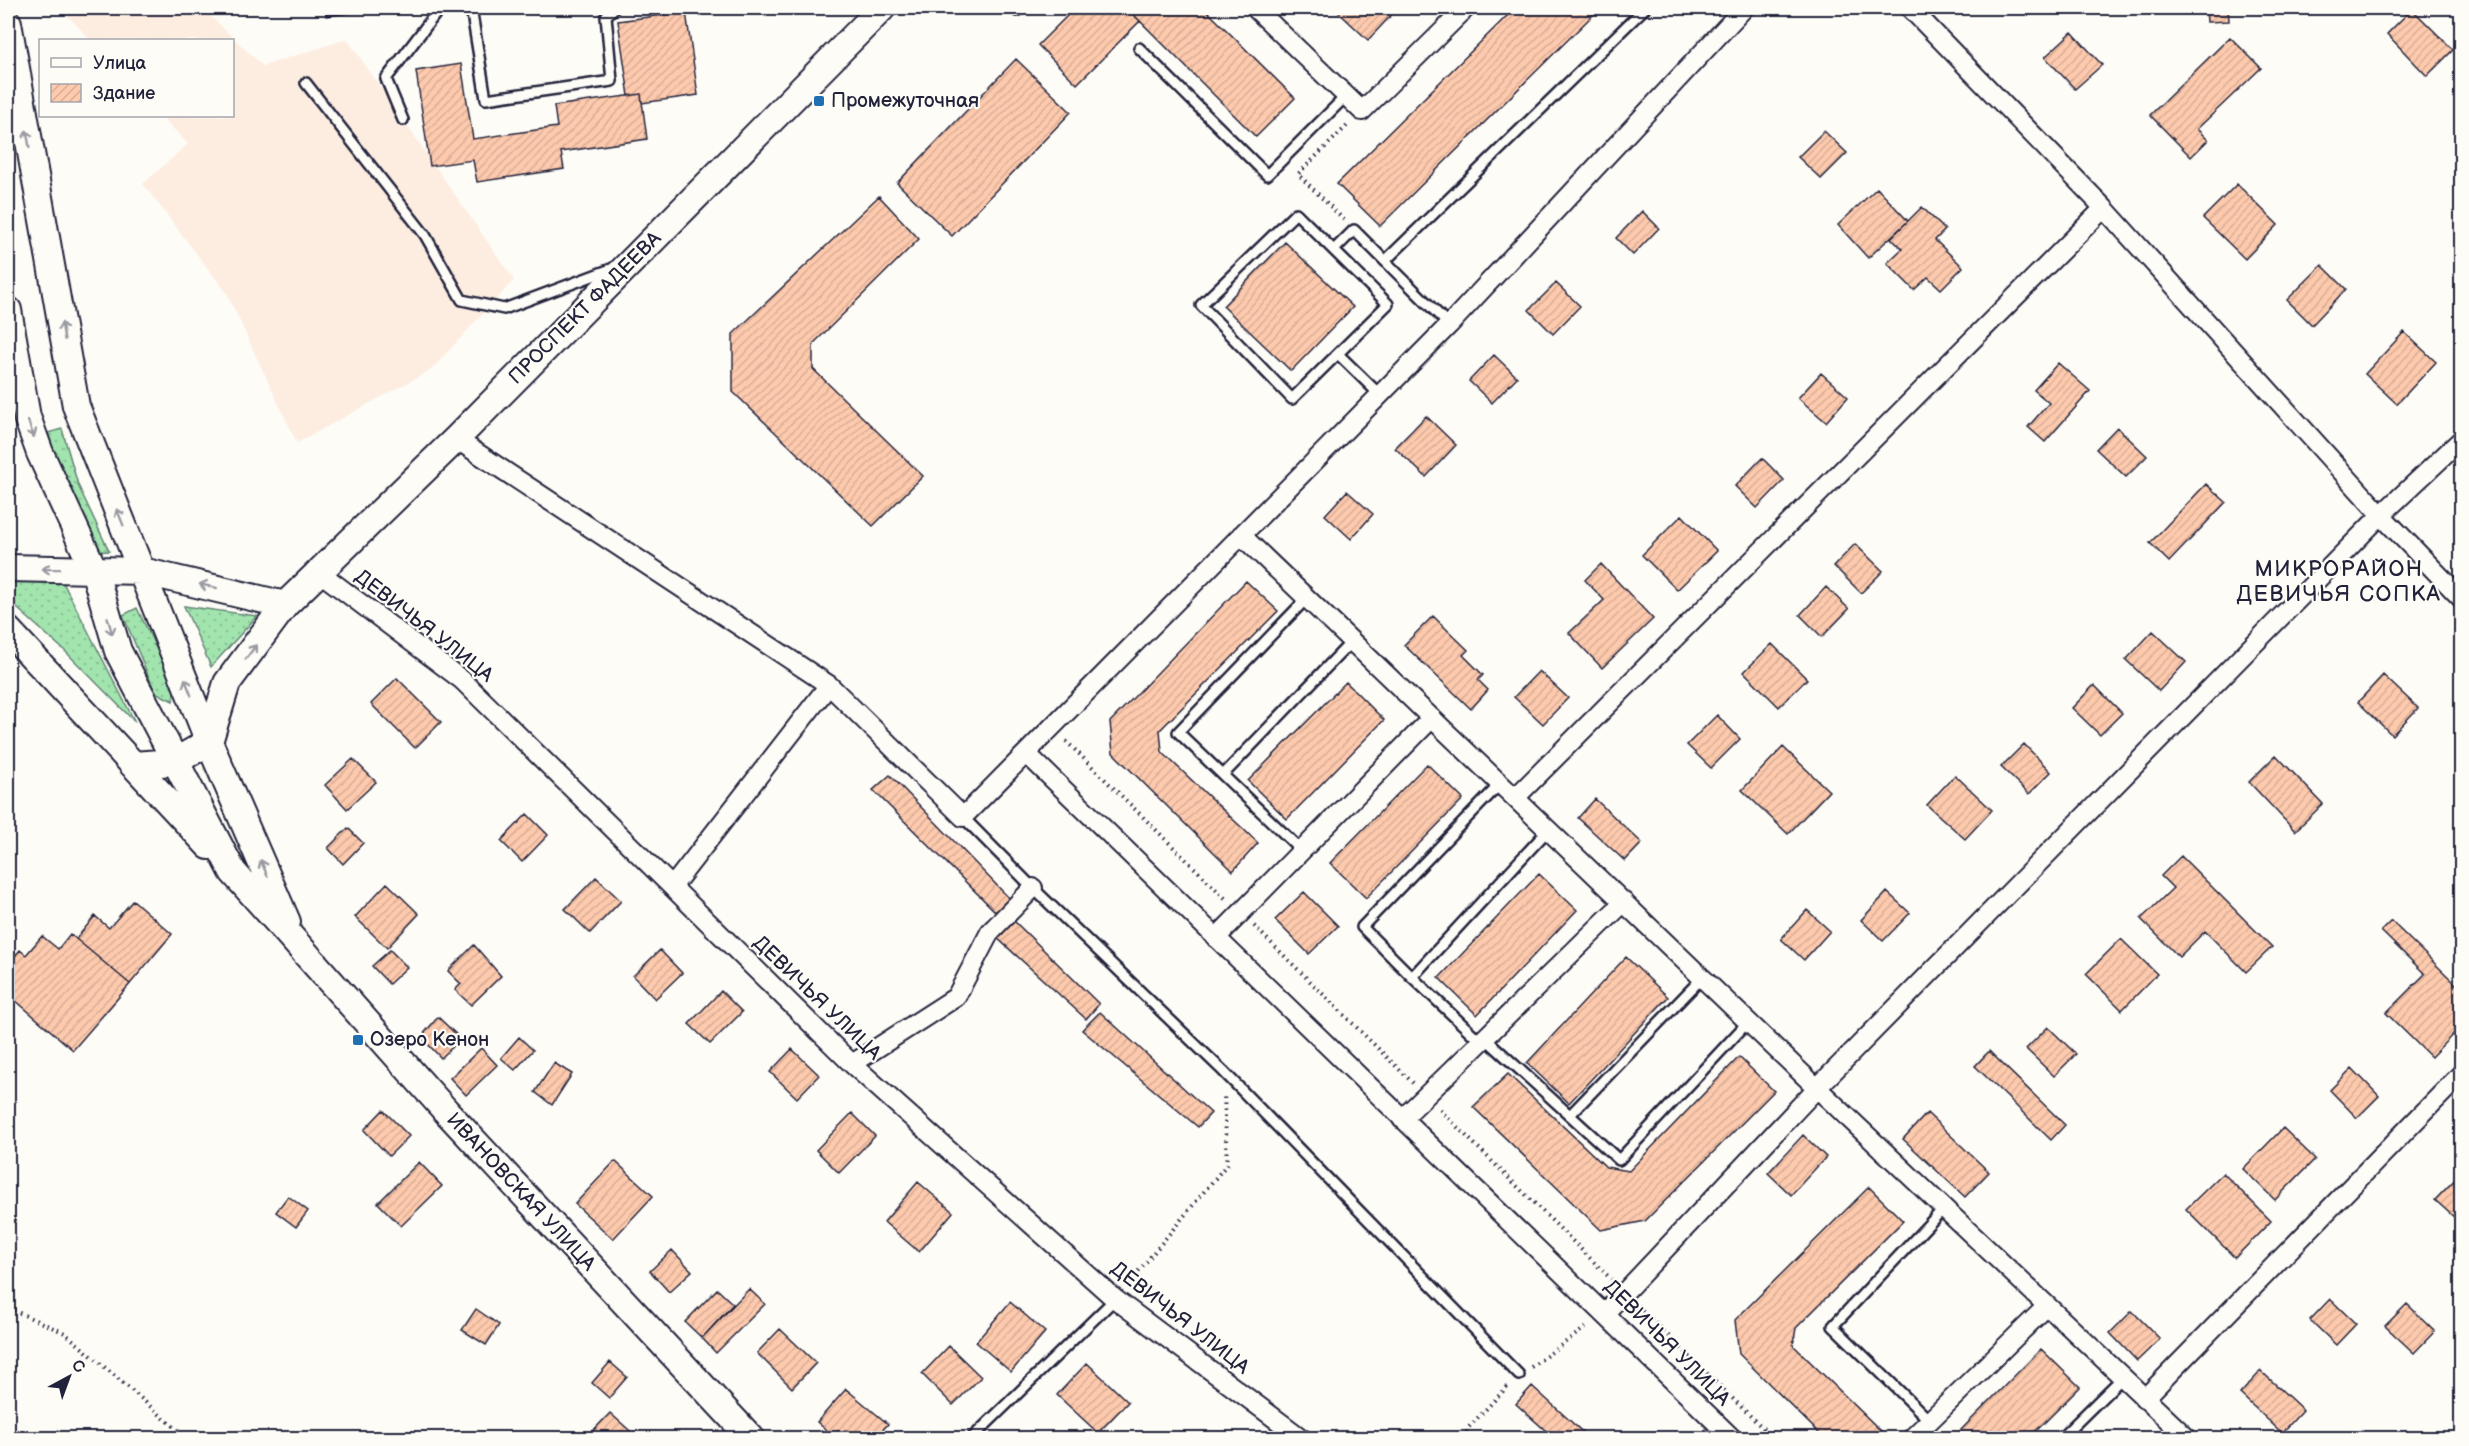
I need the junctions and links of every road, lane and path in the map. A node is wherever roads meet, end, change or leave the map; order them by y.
1 (440, 8) edge
2 (471, 8) edge
3 (614, 8) edge
4 (882, 8) edge
5 (1255, 8) edge
6 (1466, 8) edge
7 (1645, 8) edge
8 (1744, 8) edge
9 (1910, 8) edge
10 (8, 23) edge
11 (1139, 48) dead end
12 (306, 83) dead end
13 (1346, 96) junction
14 (1362, 111) junction
15 (403, 120) dead end
16 (2104, 208) junction
17 (1354, 230) junction
18 (1334, 250) junction
19 (1385, 261) junction
20 (628, 263) junction
21 (8, 310) edge
22 (1449, 325) junction
23 (1338, 354) junction
24 (1380, 395) junction
25 (456, 438) junction
26 (2462, 439) edge
27 (2380, 515) junction
28 (1241, 535) junction
29 (8, 568) edge
30 (94, 570) junction
31 (142, 571) junction
32 (319, 572) junction
33 (1307, 598) junction
34 (2462, 599) edge
35 (285, 605) junction
36 (8, 630) edge
37 (1352, 641) junction
38 (829, 686) junction
39 (1432, 718) junction
40 (209, 742) junction
41 (1027, 754) junction
42 (174, 762) junction
43 (133, 765) junction
44 (1223, 775) junction
45 (1500, 784) junction
46 (1515, 798) junction
47 (963, 817) junction
48 (1548, 830) junction
49 (1301, 850) junction
50 (233, 872) junction
51 (672, 887) junction
52 (1033, 888) junction
53 (1623, 902) junction
54 (1216, 938) junction
55 (296, 941) junction
56 (1412, 977) junction
57 (1702, 978) junction
58 (1748, 1022) junction
59 (1483, 1040) junction
60 (852, 1064) junction
61 (1223, 1071) junction
62 (2462, 1073) edge
63 (1817, 1088) junction
64 (1570, 1115) junction
65 (1402, 1119) junction
66 (1944, 1209) junction
67 (1115, 1299) junction
68 (2046, 1307) junction
69 (8, 1308) edge
70 (1605, 1313) junction
71 (1519, 1375) dead end
72 (2122, 1378) junction
73 (2144, 1399) junction
74 (1930, 1421) junction
75 (2179, 1436) edge
76 (187, 1438) edge
77 (751, 1438) edge
78 (972, 1438) edge
79 (1301, 1438) edge
80 (1732, 1438) edge
81 (1912, 1438) edge
82 (2061, 1438) edge

1 - 15 lane
2 - 3 lane
4 - 20 main road, ПРОСПЕКТ ФАДЕЕВА
5 - 13 street
6 - 14 street
7 - 19 lane
8 - 22 street
9 - 16 street
31 -> 10 main road
11 - 13 lane
12 - 20 lane
13 - 14 street
14 - 17 path
16 - 27 street
16 - 46 street
17 - 18 lane
17 - 19 lane
18 - 23 lane
18 - 23 lane
19 - 22 lane
20 - 25 main road, ПРОСПЕКТ ФАДЕЕВА
21 -> 30 main road
22 - 24 street
23 - 24 lane
24 - 28 street
25 - 32 main road, ПРОСПЕКТ ФАДЕЕВА
25 - 38 street
26 - 27 street
27 - 34 street
27 - 63 street
28 - 33 street
28 - 41 street
30 -> 29 main road
30 - 31 main road
30 -> 42 main road
35 -> 31 main road
40 -> 31 main road
32 - 35 main road, ПРОСПЕКТ ФАДЕЕВА
32 - 51 street, ДЕВИЧЬЯ УЛИЦА
33 - 37 street
33 - 44 lane
40 -> 35 main road, ПРОСПЕКТ ФАДЕЕВА
36 - 43 main road
37 - 39 street
37 - 44 lane
38 - 47 street
38 - 51 street
39 - 45 street
39 - 49 street
40 - 42 main road
55 -> 40 main road
41 - 47 street
41 - 54 street, ДЕВИЧЬЯ УЛИЦА
42 - 43 main road
42 - 50 main road
43 - 50 main road
44 - 49 lane
45 - 46 street
45 - 56 lane
46 - 48 street
47 - 52 lane
48 - 53 street
48 - 56 lane
49 - 54 street
50 - 55 main road, ИВАНОВСКАЯ УЛИЦА
51 - 60 street, ДЕВИЧЬЯ УЛИЦА
52 - 60 street
52 - 61 lane
53 - 57 street
53 - 59 street
54 - 65 street, ДЕВИЧЬЯ УЛИЦА
55 - 77 main road, ИВАНОВСКАЯ УЛИЦА
56 - 59 lane
57 - 58 street
57 - 64 lane
58 - 63 street
58 - 64 lane
59 - 64 lane
59 - 65 street
60 - 67 street, ДЕВИЧЬЯ УЛИЦА
61 - 67 path
61 - 71 lane
62 - 73 street
63 - 66 street
63 - 70 street
65 - 70 street, ДЕВИЧЬЯ УЛИЦА
66 - 68 street
66 - 74 lane
67 - 78 lane
67 - 79 street, ДЕВИЧЬЯ УЛИЦА
68 - 72 street
68 - 74 street
69 - 76 path
70 - 80 street, ДЕВИЧЬЯ УЛИЦА
72 - 73 street
72 - 82 lane
73 - 75 street
74 - 81 street

